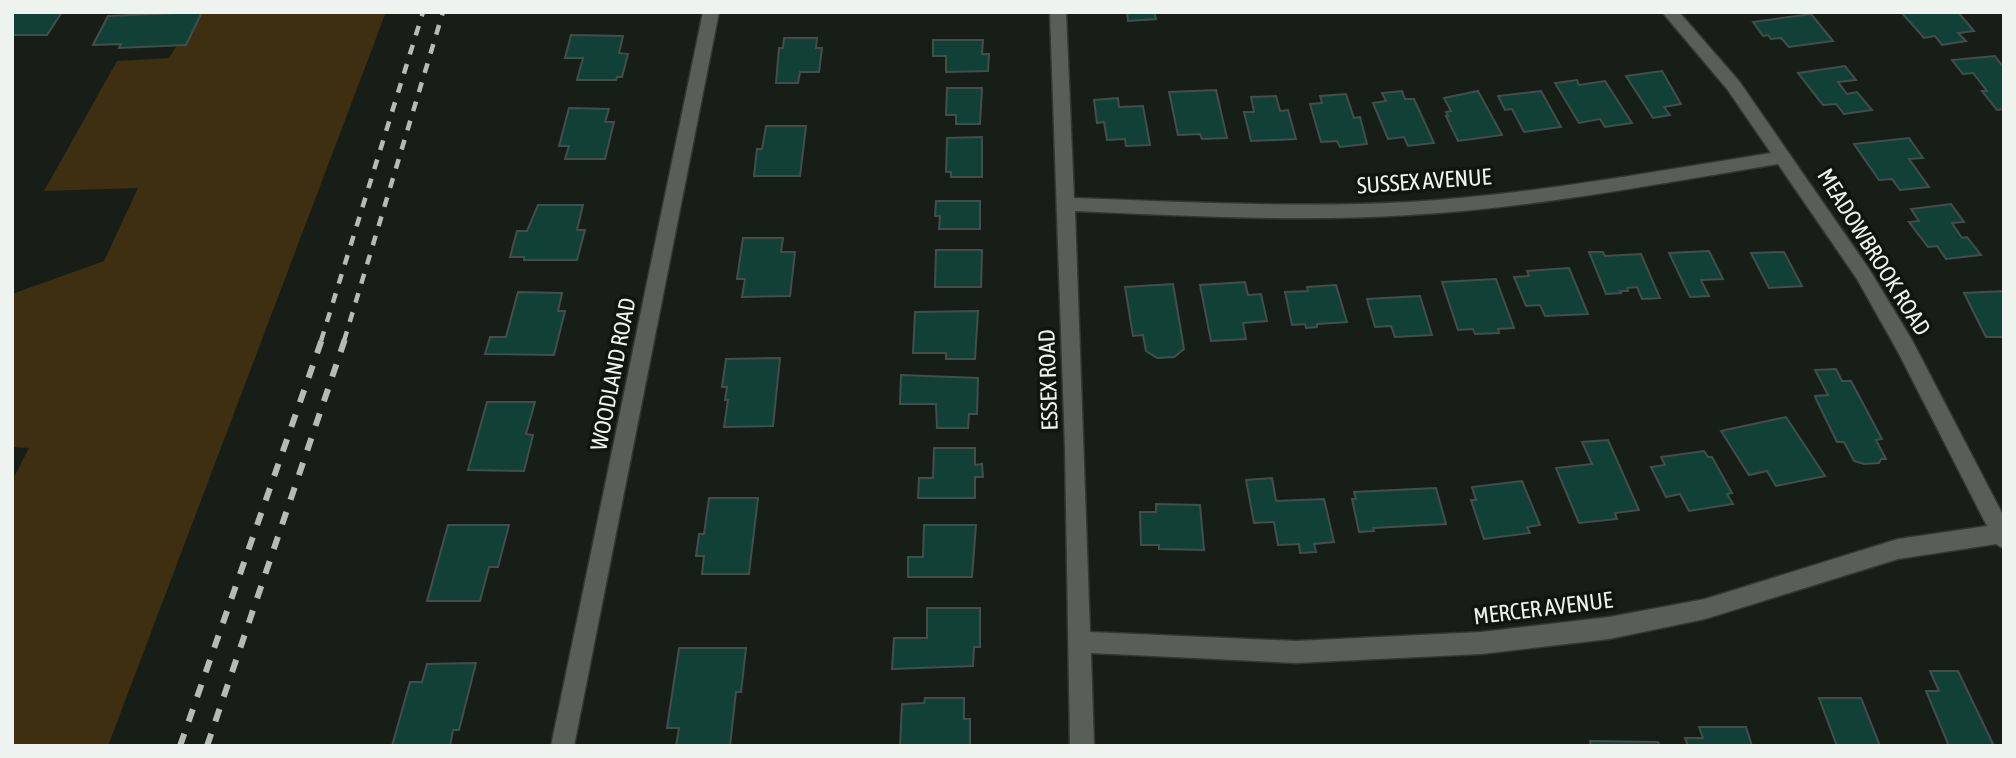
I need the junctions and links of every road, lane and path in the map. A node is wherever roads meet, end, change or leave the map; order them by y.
1 (711, 12) edge
2 (1058, 12) edge
3 (1670, 12) edge
4 (1784, 157) junction
5 (1065, 204) junction
6 (2003, 536) edge
7 (1079, 642) junction
8 (562, 746) edge
9 (1082, 746) edge

1 - 8 street, WOODLAND ROAD
2 - 5 street, ESSEX ROAD
3 - 4 street, MEADOWBROOK ROAD
4 - 5 street, SUSSEX AVENUE
4 - 6 street, MEADOWBROOK ROAD
5 - 7 street, ESSEX ROAD
6 - 7 street, MERCER AVENUE
7 - 9 street, ESSEX ROAD

